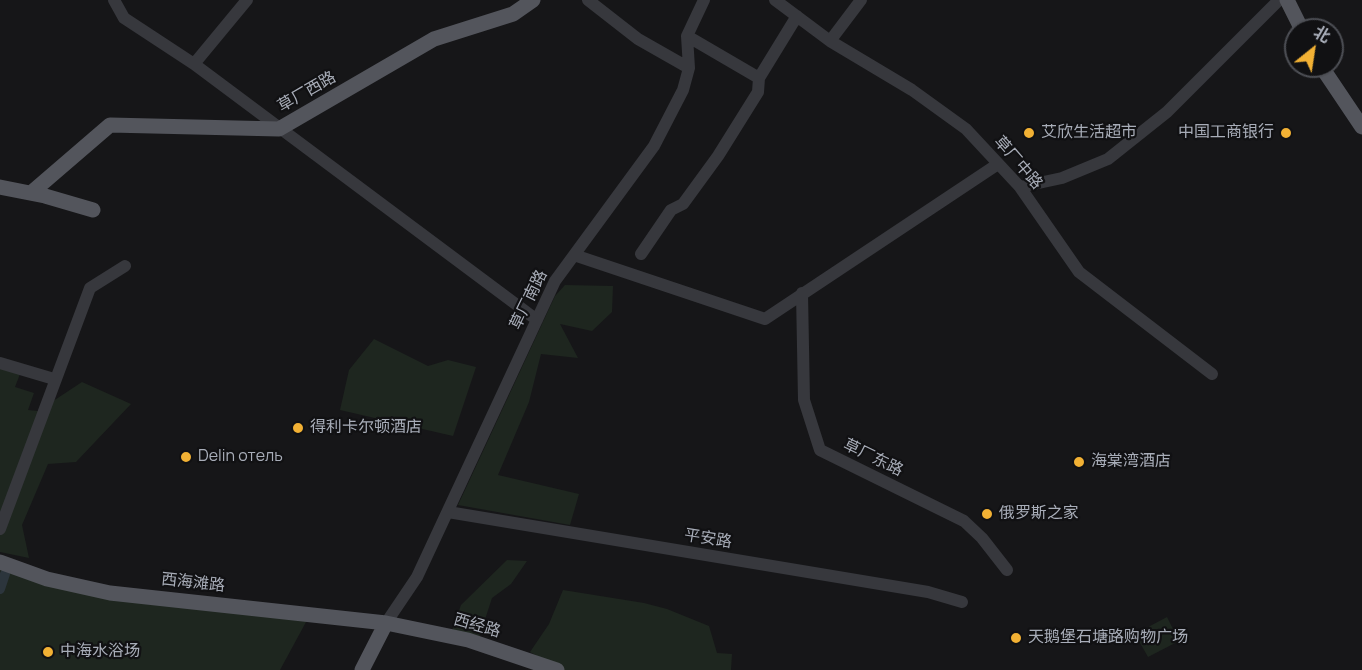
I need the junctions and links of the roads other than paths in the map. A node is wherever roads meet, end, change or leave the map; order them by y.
1 (114, 0) edge
2 (247, 0) edge
3 (533, 0) edge
4 (588, 0) edge
5 (704, 0) edge
6 (775, 0) edge
7 (861, 0) edge
8 (1279, 0) edge
9 (1287, 0) edge
10 (797, 16) junction
11 (1296, 18) edge
12 (687, 36) junction
13 (830, 41) junction
14 (194, 64) junction
15 (689, 68) junction
16 (759, 78) junction
17 (1329, 78) edge
18 (1362, 127) edge
19 (279, 129) junction
20 (998, 164) junction
21 (0, 187) edge
22 (1020, 187) junction
23 (31, 193) junction
24 (93, 210) dead end
25 (641, 254) dead end
26 (574, 255) junction
27 (125, 266) dead end
28 (802, 293) junction
29 (537, 320) junction
30 (0, 363) edge
31 (1212, 374) dead end
32 (54, 379) junction
33 (448, 512) junction
34 (0, 529) edge
35 (0, 562) edge
36 (1006, 570) dead end
37 (962, 602) dead end
38 (386, 623) junction
39 (362, 670) edge
40 (557, 670) edge

1 - 14 street
2 - 14 street
3 - 19 main road, 草厂西路
4 - 15 street
5 - 12 street, 草厂南路
6 - 10 street, 草厂中路
7 - 13 street
8 - 22 street
9 - 11 main road
10 - 13 street, 草厂中路
10 - 16 street
12 - 15 street, 草厂南路
12 - 16 street
13 - 20 street, 草厂中路
14 - 19 street
15 - 26 street, 草厂南路
16 - 25 street
17 - 18 main road
19 - 23 main road, 草厂西路
19 - 29 street
20 - 22 street, 草厂中路
20 - 28 street
21 - 23 main road
22 - 31 street, 草厂中路
23 - 24 main road
26 - 28 street
26 - 29 street, 草厂南路
27 - 32 street
28 - 36 street, 草厂东路
29 - 33 street, 草厂南路
30 - 32 street
32 - 34 street
33 - 37 street, 平安路
33 - 38 street, 草厂南路
35 - 38 main road, 西海滩路
38 - 39 main road
38 - 40 main road, 西经路

